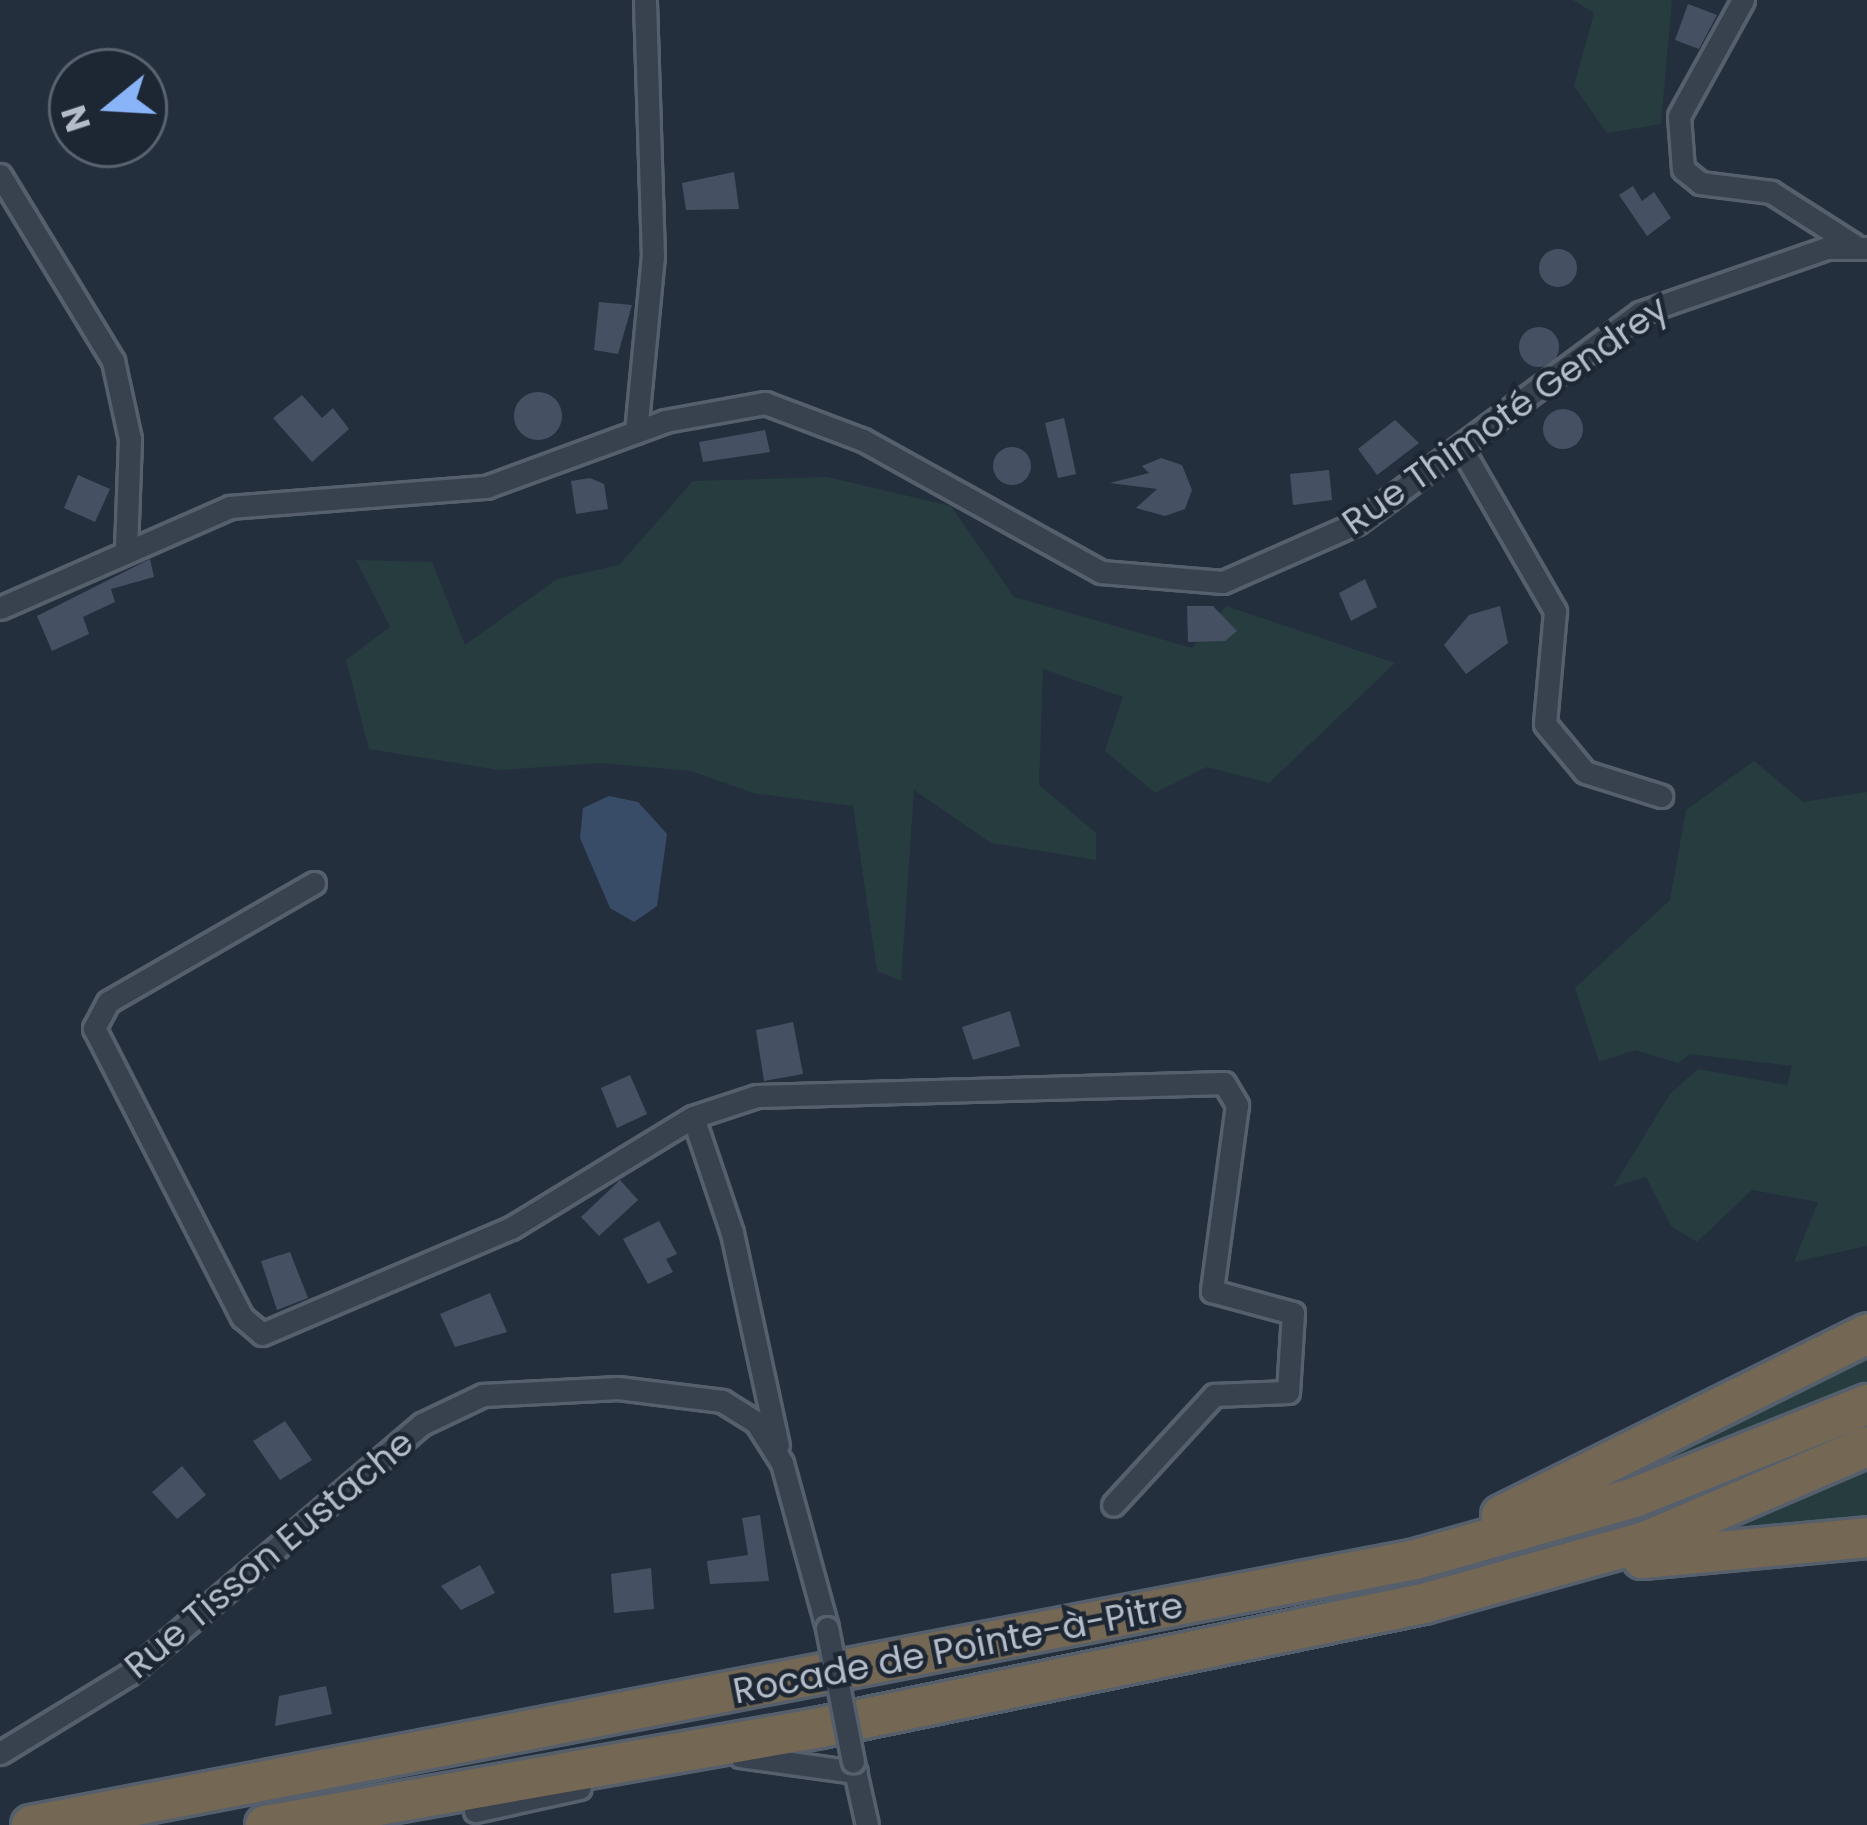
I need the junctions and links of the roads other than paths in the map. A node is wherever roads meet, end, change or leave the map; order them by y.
1 (645, 0) edge
2 (1743, 0) edge
3 (0, 175) edge
4 (1860, 247) edge
5 (636, 432) junction
6 (1463, 451) junction
7 (126, 549) junction
8 (0, 608) edge
9 (1661, 796) dead end
10 (314, 883) dead end
11 (692, 1117) junction
12 (1867, 1333) edge
13 (1867, 1404) edge
14 (1867, 1446) edge
15 (782, 1463) junction
16 (1113, 1504) dead end
17 (1867, 1537) edge
18 (1536, 1574) junction
19 (1259, 1589) junction
20 (0, 1753) edge
21 (855, 1767) junction
22 (475, 1811) dead end
23 (32, 1825) edge
24 (265, 1825) edge
25 (867, 1825) edge

1 - 5 street
2 - 4 street
3 - 7 street
4 - 6 street, Rue Thimoté Gendrey
5 - 6 street, Rue Thimoté Gendrey
5 - 7 street, Rue Thimoté Gendrey
6 - 9 street
7 - 8 street, Rue Thimoté Gendrey
10 - 11 street
11 - 15 street
11 - 16 street
12 - 19 highway
13 - 19 highway, Rocade de Pointe-à-Pitre
14 - 18 highway, Rocade de Pointe-à-Pitre
15 - 20 street, Rue Tisson Eustache
15 - 21 street, Rue Tisson Eustache, bridge
17 - 18 highway
18 - 24 highway, Rocade de Pointe-à-Pitre
19 - 23 highway, Rocade de Pointe-à-Pitre
21 - 22 street
21 - 25 street, Rue Tisson Eustache

